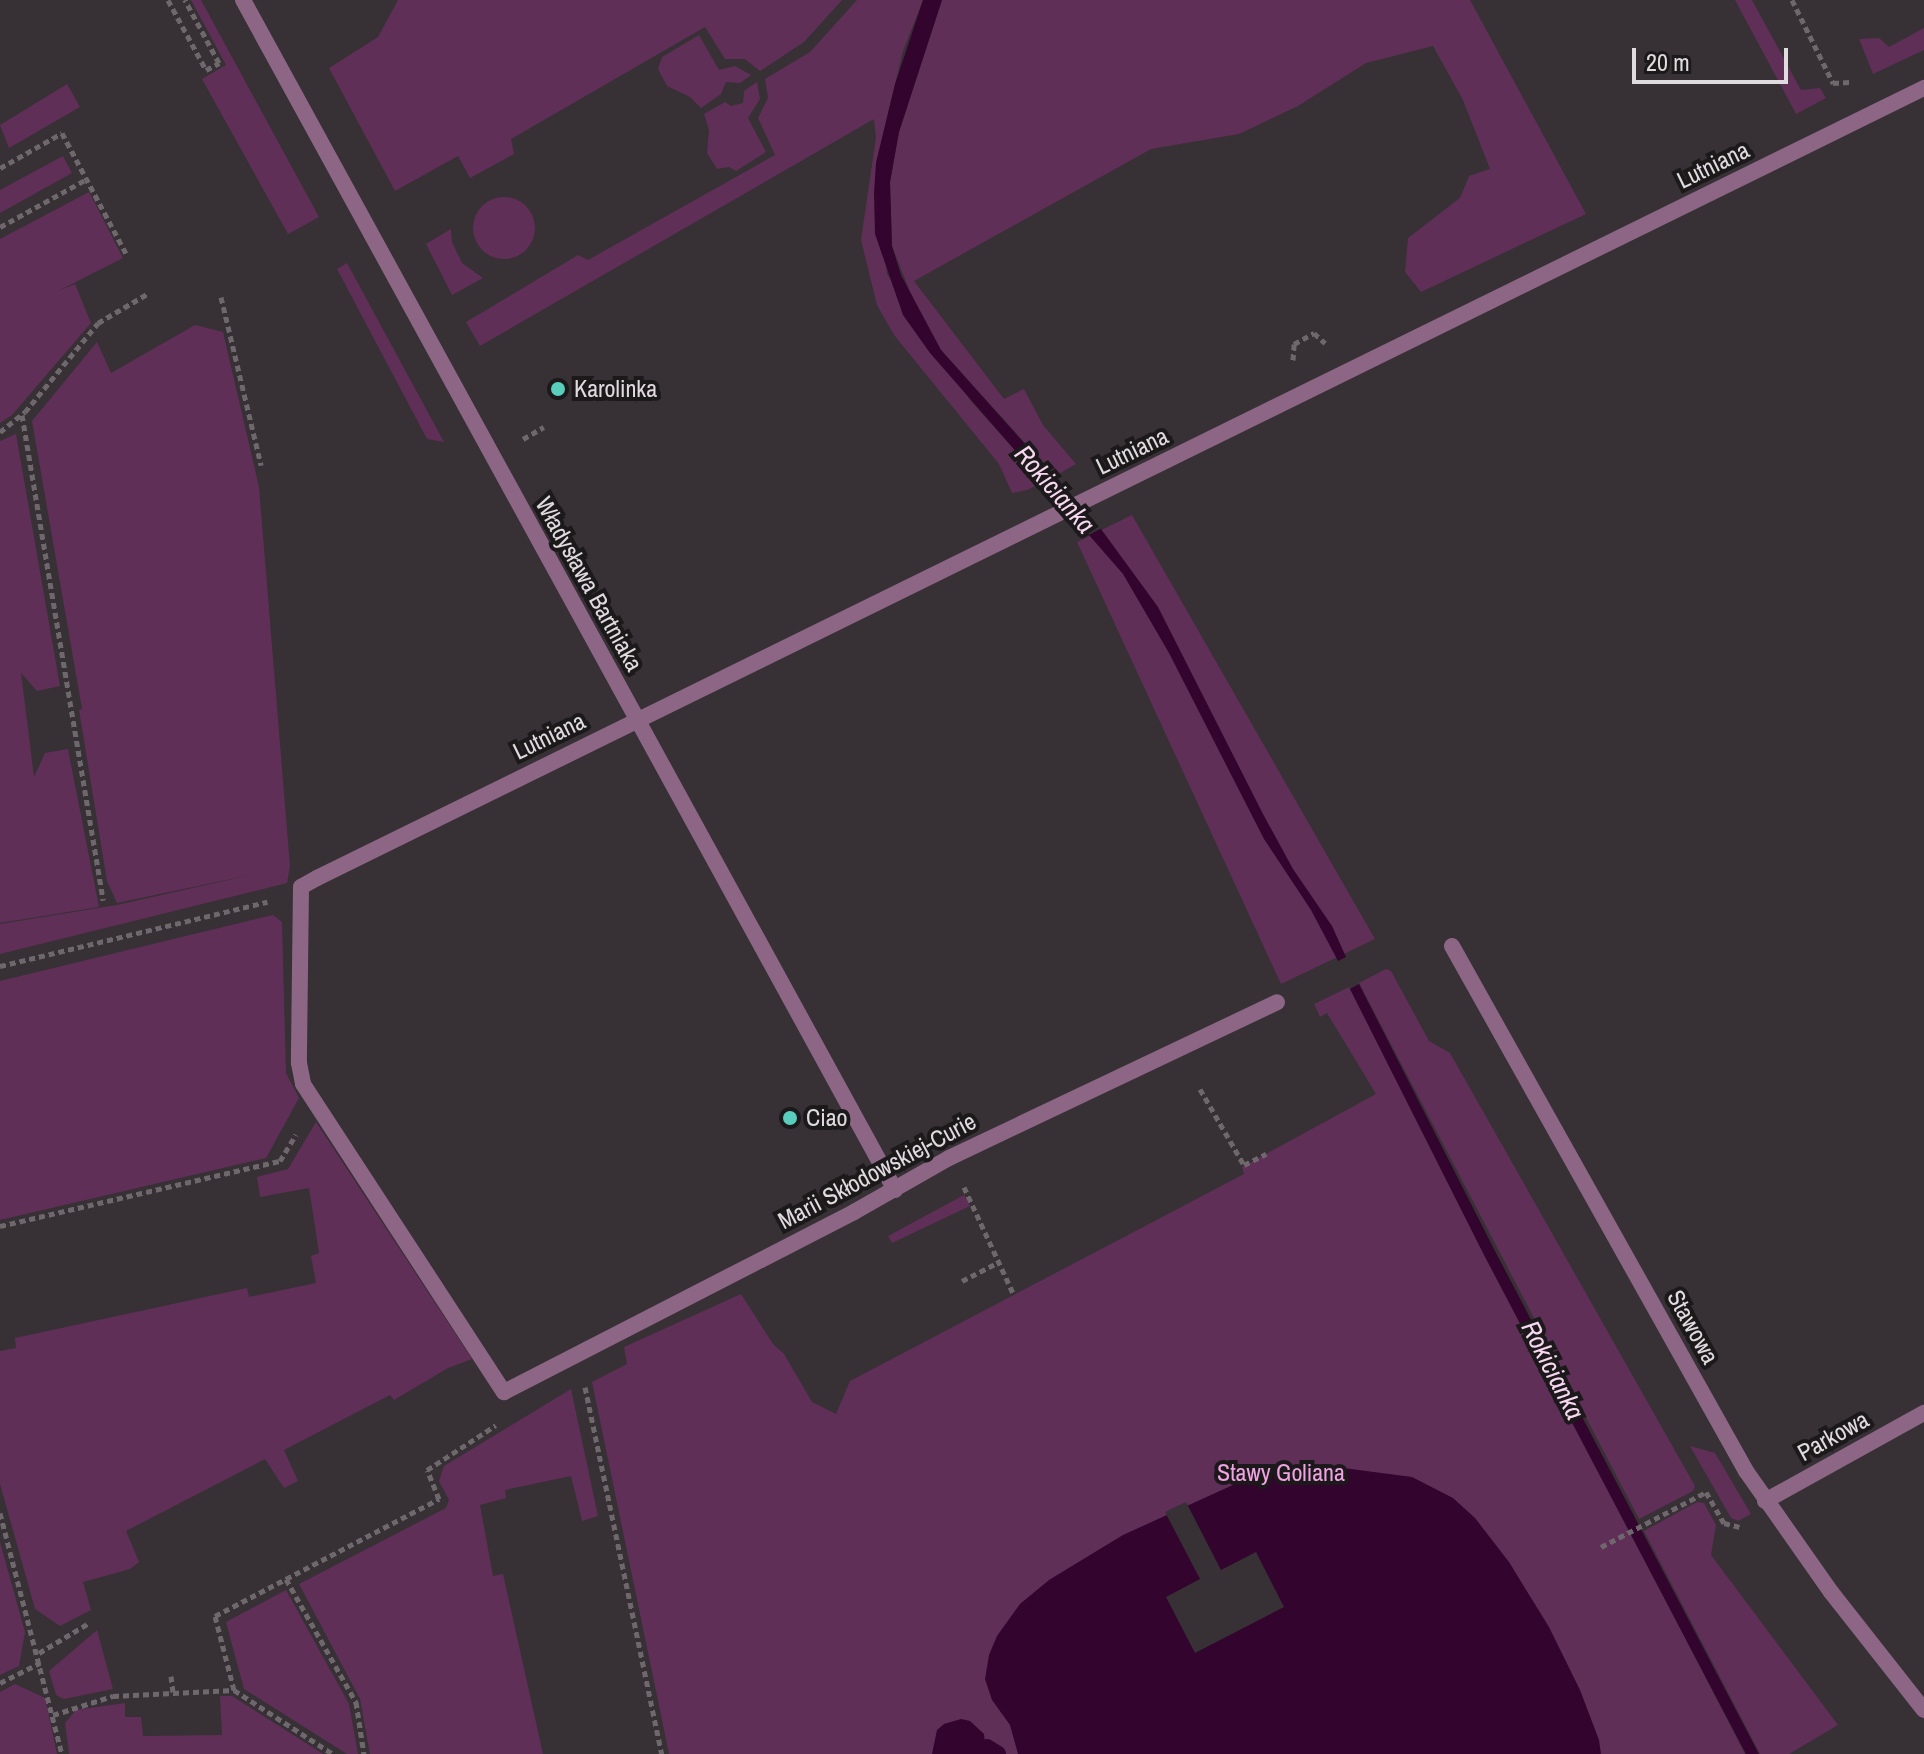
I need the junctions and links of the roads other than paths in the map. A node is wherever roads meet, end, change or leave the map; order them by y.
1 (243, 0) edge
2 (1924, 88) edge
3 (636, 719) junction
4 (1452, 946) dead end
5 (1277, 1002) dead end
6 (895, 1190) junction
7 (504, 1392) joint
8 (1924, 1413) edge
9 (1765, 1501) junction
10 (1924, 1710) edge

1 - 3 street, Władysława Bartniaka
2 - 3 street, Lutniana
3 - 6 street, Władysława Bartniaka
3 - 7 street, Lutniana
4 - 9 street, Stawowa
5 - 6 street, Marii Skłodowskiej-Curie
6 - 7 street, Marii Skłodowskiej-Curie
8 - 9 street, Parkowa
9 - 10 street, Stawowa

